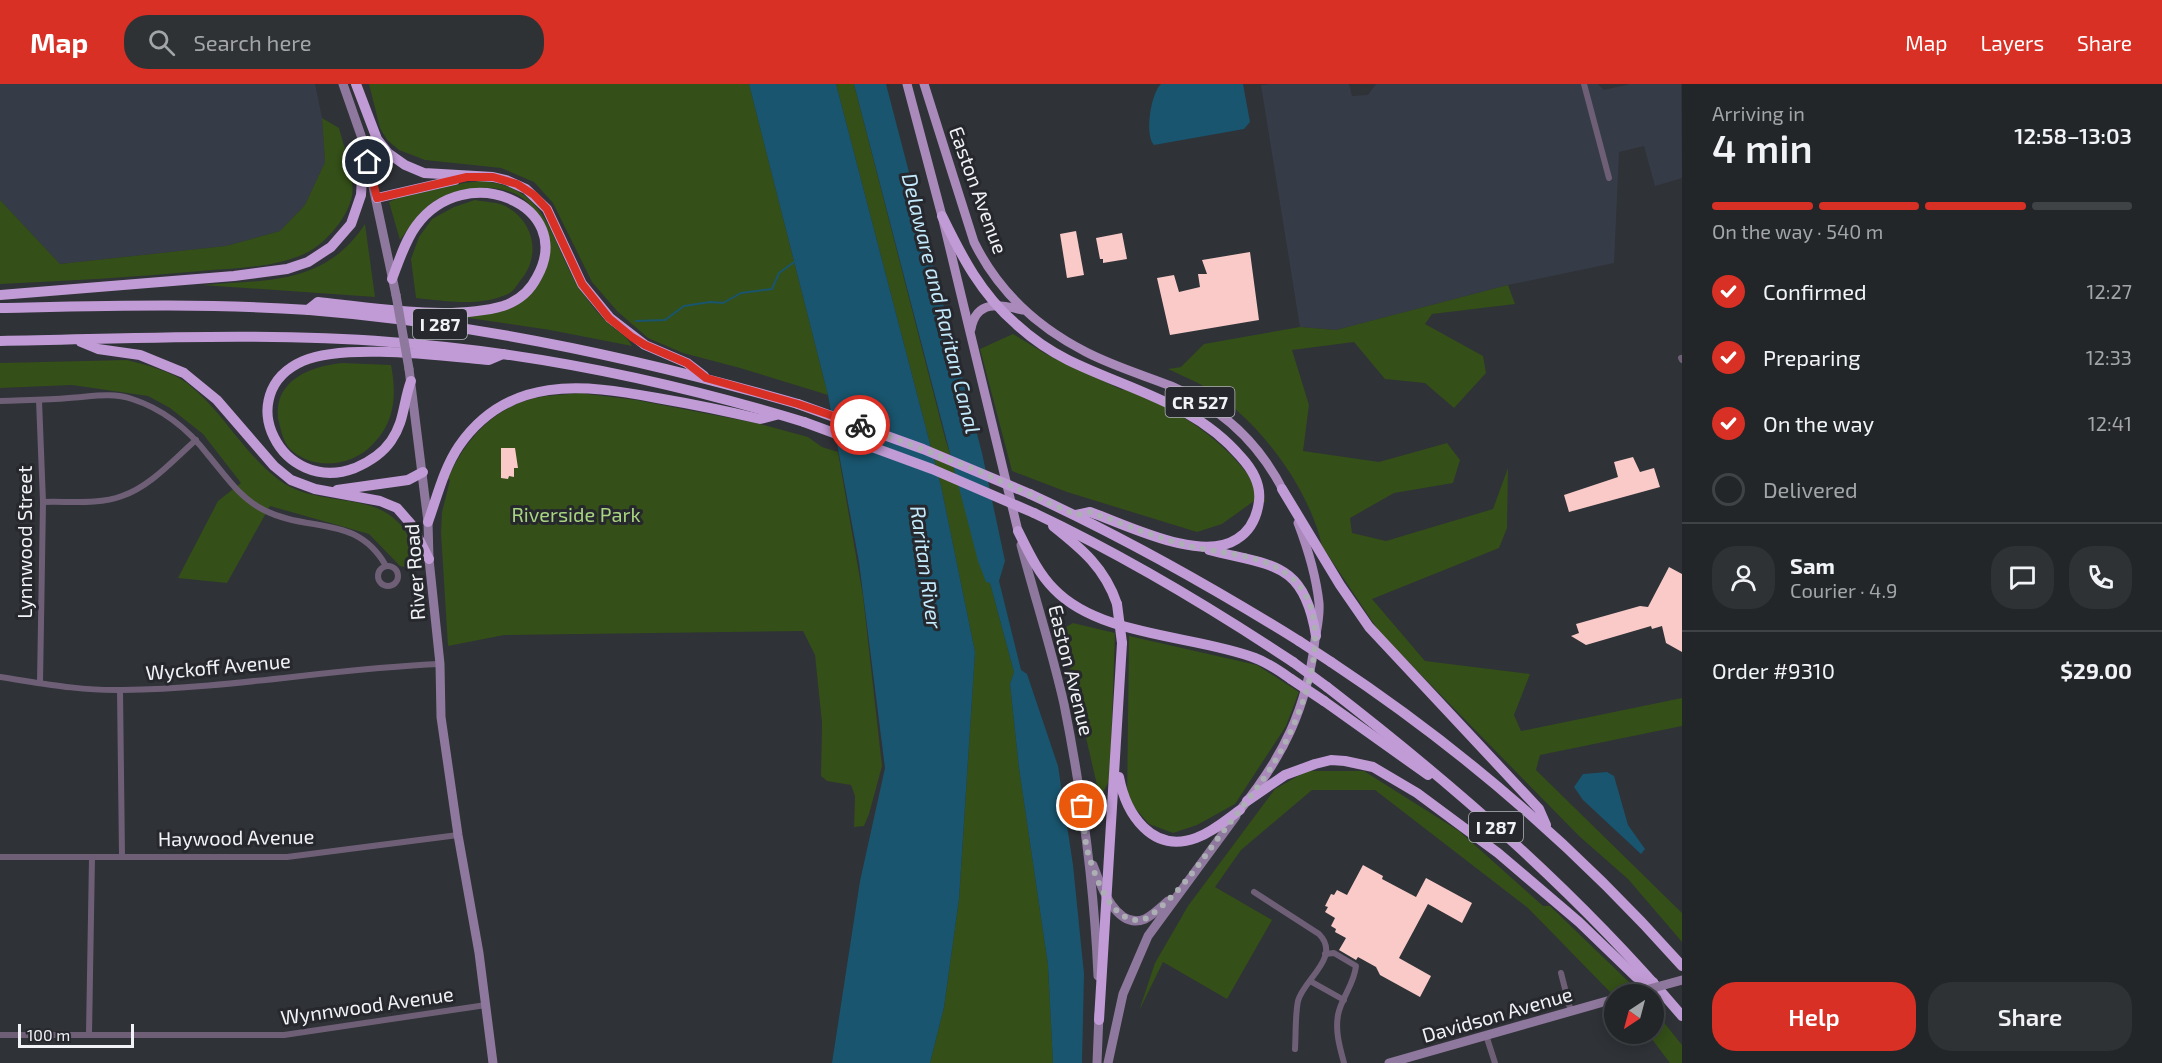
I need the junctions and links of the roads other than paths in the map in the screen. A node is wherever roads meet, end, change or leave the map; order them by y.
1 (343, 84) edge
2 (356, 84) edge
3 (907, 84) edge
4 (1584, 84) edge
5 (926, 87) edge
6 (364, 144) junction
7 (467, 177) junction
8 (1609, 178) dead end
9 (377, 198) junction
10 (942, 216) junction
11 (392, 279) junction
12 (0, 295) edge
13 (995, 305) junction
14 (0, 308) edge
15 (308, 310) junction
16 (1024, 310) junction
17 (970, 332) junction
18 (75, 340) junction
19 (0, 341) edge
20 (503, 354) junction
21 (706, 378) junction
22 (411, 381) junction
23 (39, 400) junction
24 (0, 401) edge
25 (779, 414) junction
26 (196, 440) junction
27 (423, 472) junction
28 (1282, 489) junction
29 (331, 491) junction
30 (43, 502) junction
31 (1037, 514) junction
32 (1076, 515) junction
33 (428, 522) junction
34 (1018, 531) junction
35 (1197, 548) junction
36 (429, 559) junction
37 (386, 566) dead end
38 (1316, 636) junction
39 (440, 664) junction
40 (0, 677) edge
41 (40, 683) junction
42 (120, 690) junction
43 (1116, 765) junction
44 (1247, 801) junction
45 (1240, 810) junction
46 (1487, 819) junction
47 (1548, 829) junction
48 (458, 835) junction
49 (1088, 852) junction
50 (122, 856) junction
51 (0, 857) edge
52 (92, 857) junction
53 (1254, 892) dead end
54 (1178, 893) junction
55 (1108, 897) junction
56 (1325, 954) junction
57 (1682, 966) edge
58 (1561, 973) dead end
59 (1682, 980) edge
60 (1310, 981) junction
61 (1653, 982) junction
62 (1664, 985) edge
63 (1344, 999) junction
64 (1604, 1002) edge
65 (486, 1005) junction
66 (1570, 1012) junction
67 (1682, 1016) edge
68 (1099, 1020) junction
69 (89, 1034) junction
70 (0, 1035) edge
71 (1486, 1035) junction
72 (1295, 1048) dead end
73 (493, 1063) edge
74 (1097, 1063) edge
75 (1108, 1063) edge
76 (1344, 1063) edge
77 (1389, 1063) edge
78 (1495, 1063) edge

1 - 6 main road, River Road
2 - 7 highway
3 - 10 main road, Easton Avenue
4 - 8 street
5 - 16 main road, Easton Avenue / CR 527
6 - 9 main road, River Road
6 - 12 highway
7 - 9 highway
7 - 21 highway
9 - 11 main road, River Road
10 - 13 highway
10 - 17 main road, Easton Avenue
11 - 15 highway
11 - 22 main road, River Road, bridge
13 - 16 main road
13 - 17 main road
13 - 35 highway
14 - 15 highway, I 287
15 - 21 highway, I 287
16 - 28 main road, Easton Avenue / CR 527
17 - 34 main road, Easton Avenue
18 - 19 highway, I 287
18 - 20 highway, I 287
18 - 29 highway
20 - 22 highway
20 - 25 highway, I 287
21 - 32 highway, I 287, bridge
22 - 27 main road, River Road
23 - 24 street
23 - 26 street
23 - 30 street, Lynnwood Street
25 - 31 highway, I 287, bridge
25 - 33 highway
26 - 30 street
26 - 37 street
27 - 29 highway
27 - 33 main road, River Road
28 - 38 main road, Easton Avenue / CR 527
28 - 47 highway
29 - 36 highway
30 - 41 street, Lynnwood Street
31 - 43 highway, bridge
31 - 46 highway, I 287, bridge
32 - 35 highway
32 - 47 highway, I 287, bridge
33 - 36 main road, River Road
34 - 46 highway, bridge
34 - 49 main road, Easton Avenue
35 - 38 highway
36 - 39 main road, River Road
38 - 44 main road, Easton Avenue / CR 527
39 - 42 street, Wyckoff Avenue
39 - 48 main road, River Road
40 - 41 street, Wyckoff Avenue
41 - 42 street, Wyckoff Avenue
42 - 50 street
43 - 45 highway
43 - 55 highway
44 - 45 main road, Easton Avenue / CR 527
44 - 61 highway
45 - 54 main road, Easton Avenue / CR 527
46 - 61 highway, I 287
47 - 57 highway, I 287
48 - 50 street, Haywood Avenue
48 - 65 main road, River Road
49 - 55 main road
49 - 68 main road, Easton Avenue
50 - 52 street, Haywood Avenue
51 - 52 street
52 - 69 street
53 - 56 street
54 - 55 main road
54 - 75 main road, Easton Avenue / CR 527
55 - 68 highway
56 - 60 street
56 - 63 street
58 - 66 street
59 - 62 main road, bridge
60 - 63 street
60 - 72 street
61 - 67 highway, I 287
63 - 76 street
64 - 66 main road, Davidson Avenue
65 - 69 street, Wynnwood Avenue
65 - 73 main road, River Road
66 - 71 main road, Davidson Avenue
68 - 74 main road, Easton Avenue
69 - 70 street, Wynnwood Avenue
71 - 77 main road, Davidson Avenue
71 - 78 street

